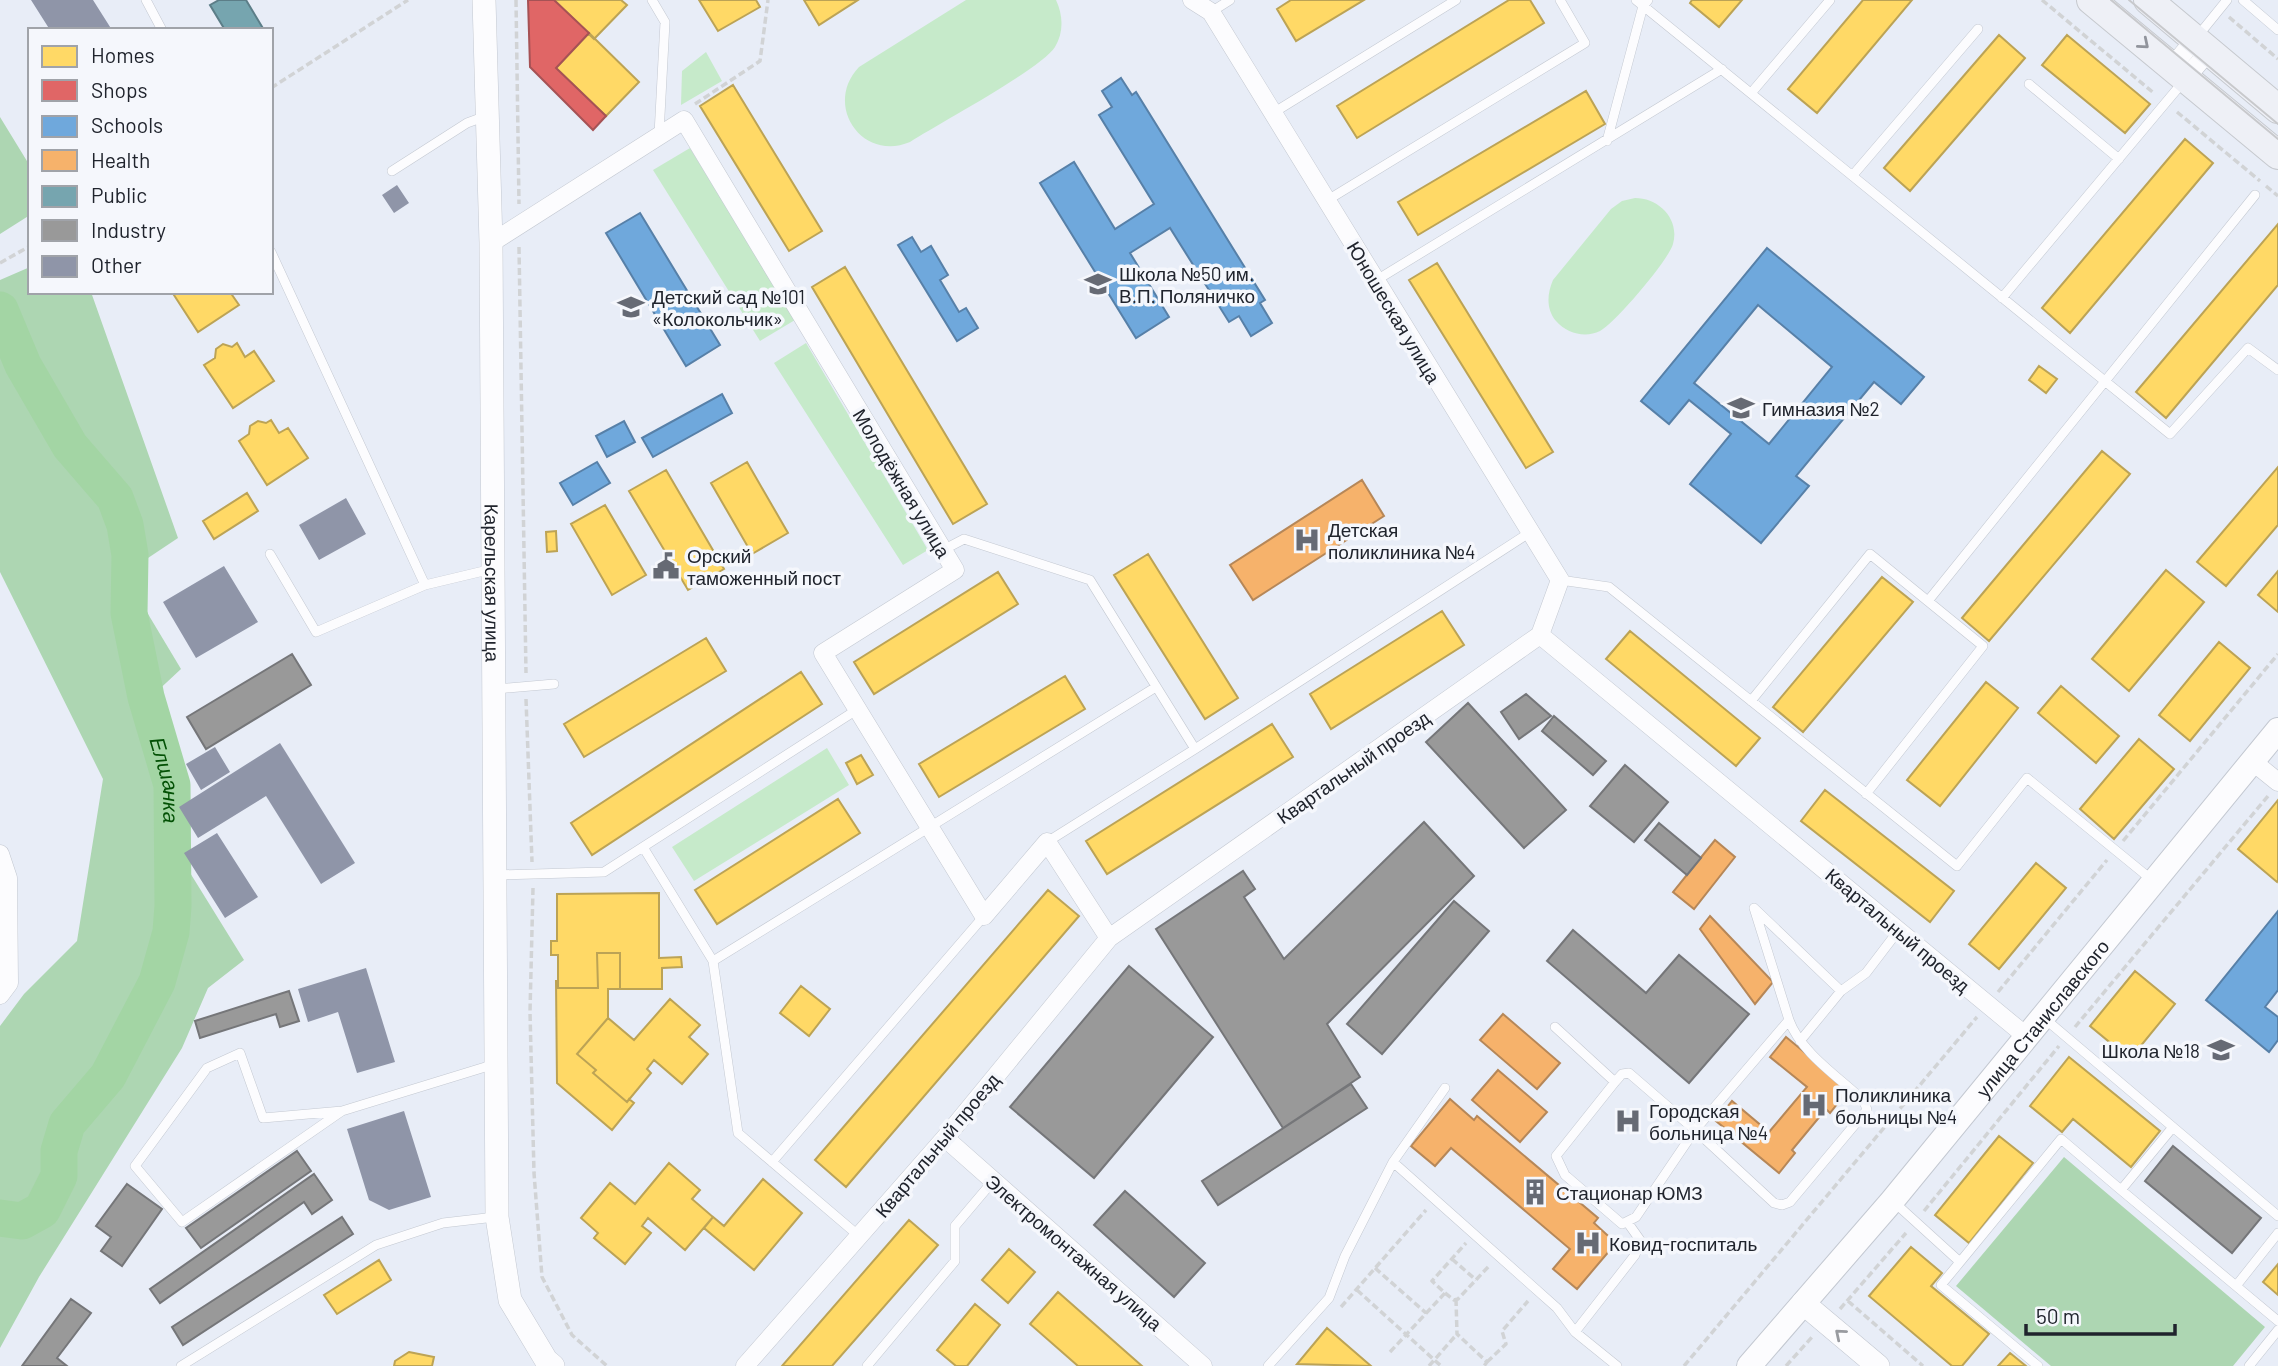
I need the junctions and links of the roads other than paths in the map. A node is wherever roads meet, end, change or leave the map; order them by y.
1 (146, 0) edge
2 (484, 0) edge
3 (652, 0) edge
4 (1192, 0) edge
5 (1230, 0) edge
6 (1456, 0) edge
7 (1560, 0) edge
8 (1830, 0) edge
9 (2091, 0) edge
10 (2148, 0) edge
11 (2227, 0) edge
12 (2243, 0) edge
13 (1642, 2) edge
14 (1211, 12) junction
15 (161, 28) edge
16 (1978, 29) dead end
17 (2278, 30) edge
18 (2202, 45) junction
19 (1722, 69) junction
20 (2179, 73) junction
21 (2029, 84) dead end
22 (1752, 92) junction
23 (2278, 108) edge
24 (1273, 113) junction
25 (487, 116) junction
26 (659, 137) junction
27 (1606, 141) junction
28 (2278, 155) edge
29 (2119, 159) junction
30 (391, 171) dead end
31 (1853, 175) junction
32 (2255, 195) dead end
33 (1326, 201) junction
34 (491, 243) junction
35 (273, 256) edge
36 (1376, 281) junction
37 (2002, 299) junction
38 (2278, 370) edge
39 (2104, 384) junction
40 (1529, 533) junction
41 (943, 550) junction
42 (270, 554) dead end
43 (493, 569) junction
44 (1560, 580) junction
45 (425, 586) junction
46 (1928, 601) junction
47 (1540, 635) junction
48 (554, 684) dead end
49 (1156, 687) junction
50 (494, 689) junction
51 (1751, 701) junction
52 (858, 709) junction
53 (2278, 730) edge
54 (1195, 749) junction
55 (2252, 761) junction
56 (2274, 788) edge
57 (1866, 794) junction
58 (929, 826) junction
59 (1047, 842) junction
60 (643, 847) junction
61 (0, 854) edge
62 (496, 875) junction
63 (2154, 881) junction
64 (984, 916) junction
65 (1898, 931) junction
66 (1108, 938) junction
67 (713, 961) junction
68 (1841, 991) junction
69 (0, 995) edge
70 (2043, 1017) junction
71 (1789, 1020) junction
72 (1555, 1027) dead end
73 (2026, 1036) junction
74 (1800, 1041) junction
75 (497, 1063) junction
76 (1615, 1082) junction
77 (1446, 1088) dead end
78 (342, 1111) junction
79 (2173, 1127) junction
80 (1695, 1130) junction
81 (945, 1138) junction
82 (772, 1162) junction
83 (1392, 1162) junction
84 (993, 1181) junction
85 (2122, 1190) junction
86 (1892, 1200) junction
87 (2278, 1216) edge
88 (498, 1217) junction
89 (1628, 1223) junction
90 (2278, 1233) edge
91 (859, 1236) junction
92 (1960, 1262) junction
93 (2236, 1286) junction
94 (1803, 1303) junction
95 (2278, 1321) edge
96 (2278, 1330) edge
97 (1575, 1332) junction
98 (1868, 1363) edge
99 (545, 1364) edge
100 (181, 1366) edge
101 (746, 1366) edge
102 (867, 1366) edge
103 (1203, 1366) edge
104 (1268, 1366) edge
105 (1617, 1366) edge
106 (1749, 1366) edge
107 (2038, 1366) edge
108 (2249, 1366) edge

1 - 15 lane
2 - 25 street, Карельская улица
3 - 26 lane
4 - 14 street, Юношеская улица
5 - 14 lane
6 - 24 lane
7 - 33 lane
8 - 22 lane
9 -> 20 main road
10 - 18 main road
11 - 18 lane
12 - 17 lane
13 - 19 lane
13 - 27 lane
14 - 24 street, Юношеская улица
16 - 31 lane
18 - 20 street
18 - 23 main road
19 - 22 lane
19 - 27 lane
20 - 28 main road
20 - 29 lane
21 - 29 lane
22 - 31 lane
24 - 33 street, Юношеская улица
25 - 30 lane
25 - 34 street, Карельская улица
26 - 34 street
26 - 41 street, Молодёжная улица
27 - 36 lane
29 - 37 lane
31 - 37 lane
32 - 39 lane
33 - 36 street, Юношеская улица
34 - 43 street, Карельская улица
35 - 45 lane
36 - 40 street, Юношеская улица
37 - 39 lane
38 - 39 lane
39 - 46 lane
40 - 44 street, Юношеская улица
40 - 54 lane
41 - 49 lane
41 - 52 street, Молодёжная улица
42 - 45 lane
43 - 45 lane
43 - 50 street, Карельская улица
44 - 47 street
44 - 51 lane
46 - 51 lane
46 - 57 lane
47 - 65 street, Квартальный проезд
47 - 66 street, Квартальный проезд
48 - 50 lane
49 - 54 lane
49 - 58 lane
50 - 62 street, Карельская улица
51 - 57 lane
52 - 58 street, Молодёжная улица
52 - 60 lane
53 - 55 main road, улица Станиславского
54 - 59 lane
55 - 56 street
55 - 63 main road, улица Станиславского
57 - 63 lane
58 - 64 street, Молодёжная улица
58 - 67 lane
59 - 64 street
59 - 66 street
60 - 62 lane
60 - 67 lane
61 - 69 street
62 - 75 street, Карельская улица
63 - 70 main road, улица Станиславского
64 - 82 lane
65 - 68 lane
65 - 73 street, Квартальный проезд
66 - 81 street, Квартальный проезд
67 - 82 lane
68 - 71 lane
68 - 74 lane
70 - 73 main road, улица Станиславского
70 - 79 lane
71 - 74 lane
71 - 80 lane
72 - 76 lane
73 - 86 main road, улица Станиславского
74 - 80 lane
75 - 78 lane
75 - 88 street, Карельская улица
76 - 80 lane
76 - 89 lane
77 - 83 lane
78 - 78 lane
79 - 85 lane
79 - 87 lane
80 - 89 lane
81 - 84 street, Электромонтажная улица
81 - 91 street, Квартальный проезд
82 - 91 lane
83 - 97 lane
83 - 104 lane
84 - 102 lane
84 - 103 street, Электромонтажная улица
85 - 92 lane
85 - 93 lane
86 - 92 lane
86 - 94 main road, улица Станиславского
88 - 99 street, Карельская улица
88 - 100 lane
89 - 97 lane
90 - 93 lane
91 - 101 street, Квартальный проезд
92 - 107 lane
93 - 95 lane
98 -> 94 street
94 - 106 main road, улица Станиславского
96 - 108 lane
97 - 105 lane

